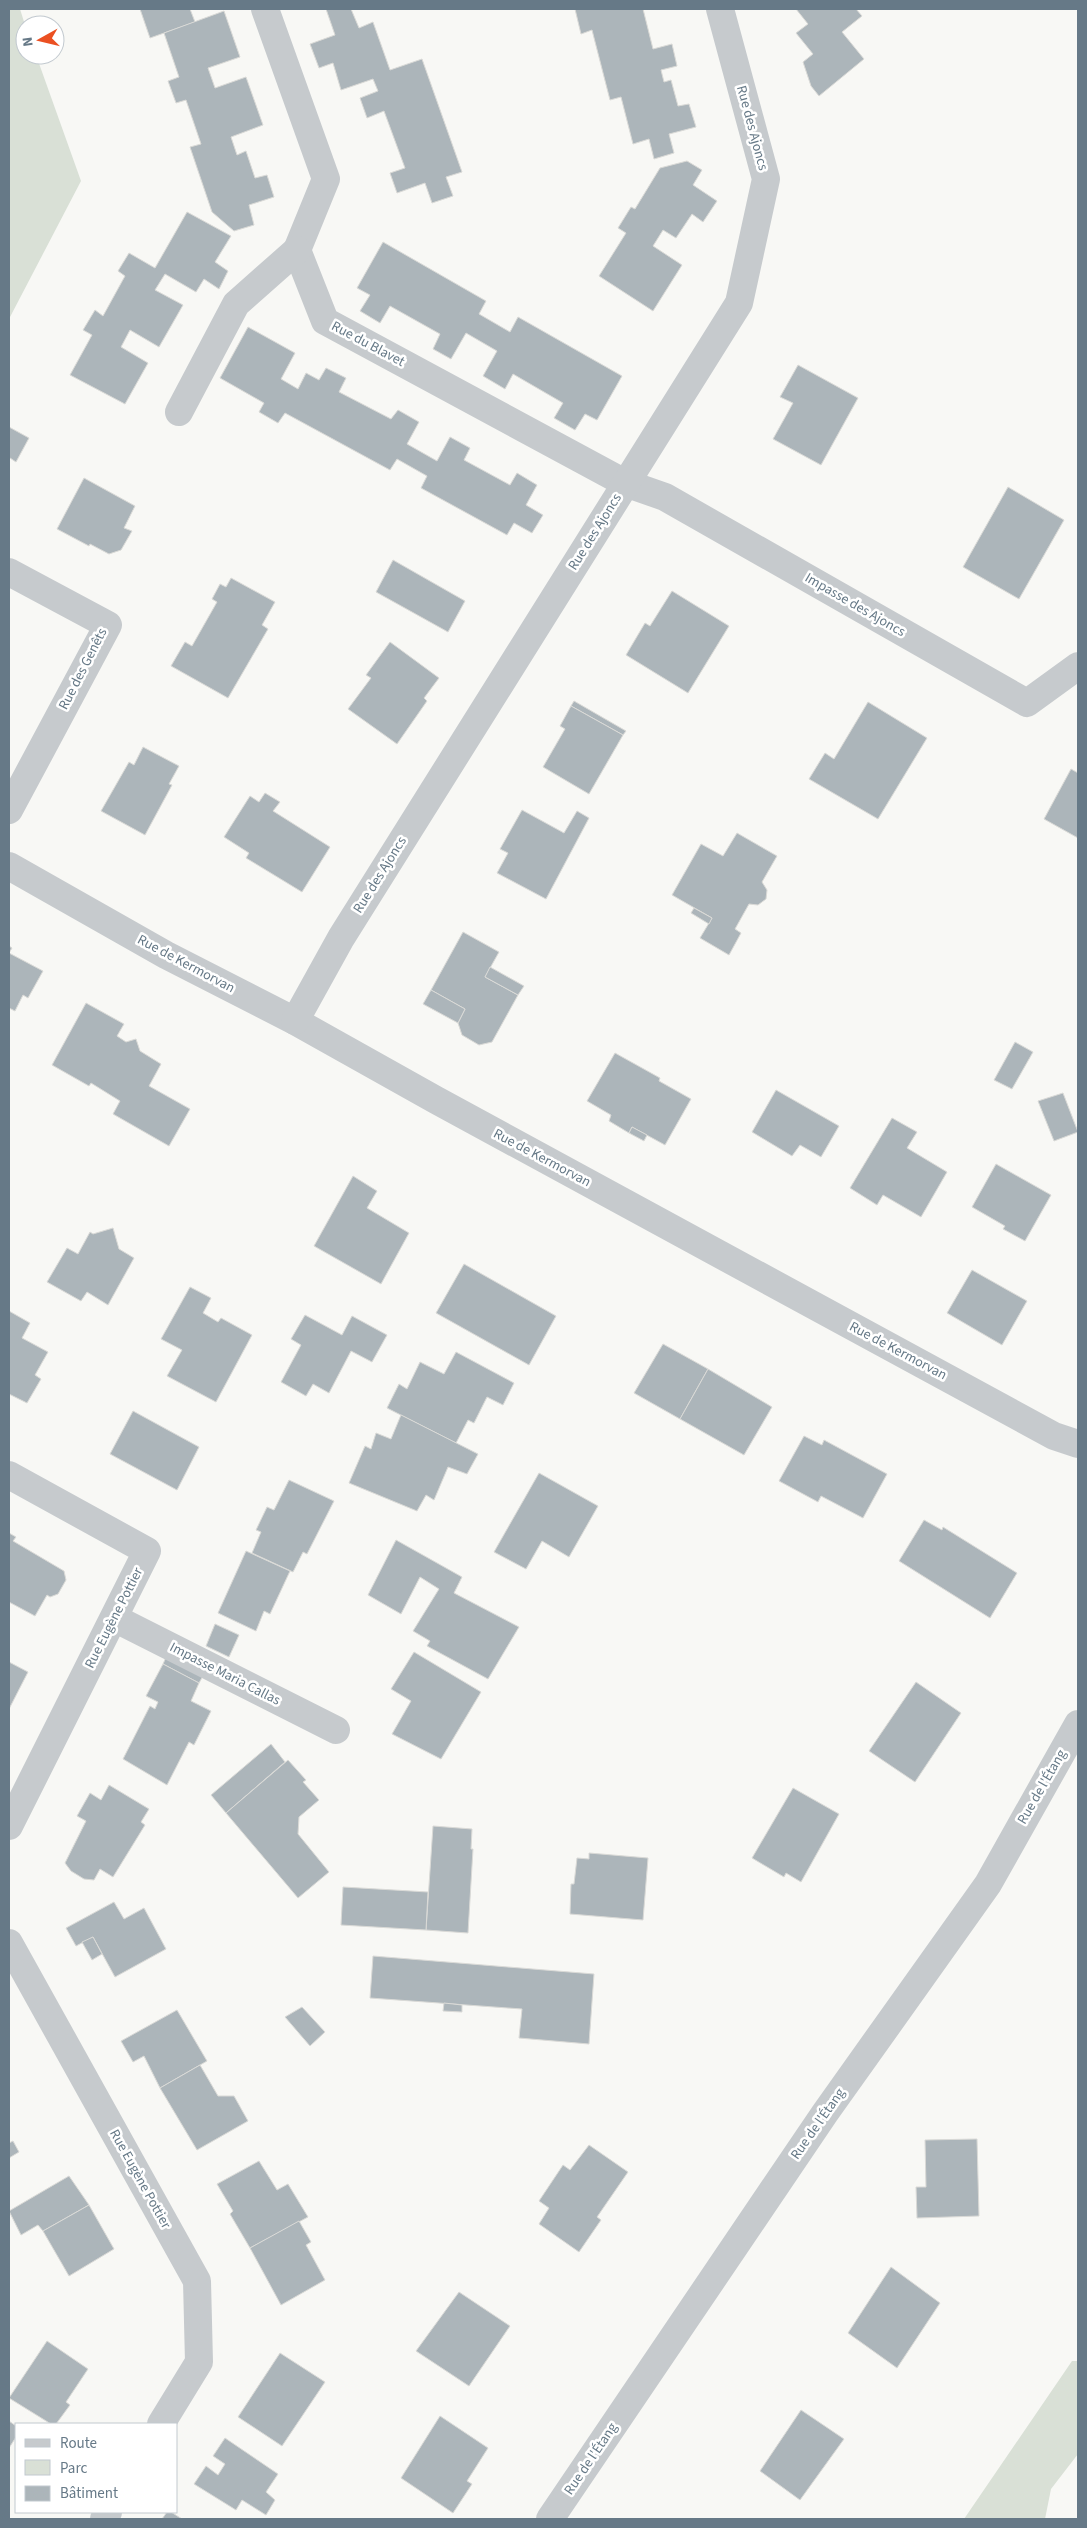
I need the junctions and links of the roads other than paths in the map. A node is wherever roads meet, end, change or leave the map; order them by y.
1 (265, 9) edge
2 (720, 9) edge
3 (297, 250) junction
4 (179, 412) dead end
5 (625, 483) junction
6 (9, 572) edge
7 (1078, 666) edge
8 (9, 810) edge
9 (9, 866) edge
10 (295, 1021) junction
11 (1078, 1444) edge
12 (9, 1475) edge
13 (114, 1618) junction
14 (1078, 1724) edge
15 (336, 1730) dead end
16 (9, 1826) edge
17 (9, 1943) edge
18 (162, 2423) edge
19 (550, 2519) edge

1 - 3 street
2 - 5 street, Rue des Ajoncs
3 - 4 street
3 - 5 street, Rue du Blavet
5 - 7 street, Impasse des Ajoncs
5 - 10 street, Rue des Ajoncs
6 - 8 street, Rue des Genêts
9 - 10 street, Rue de Kermorvan
10 - 11 street, Rue de Kermorvan
12 - 13 street, Rue Eugène Pottier
13 - 15 street, Impasse Maria Callas
13 - 16 street, Rue Eugène Pottier
14 - 19 street, Rue de l'Étang
17 - 18 street, Rue Eugène Pottier

